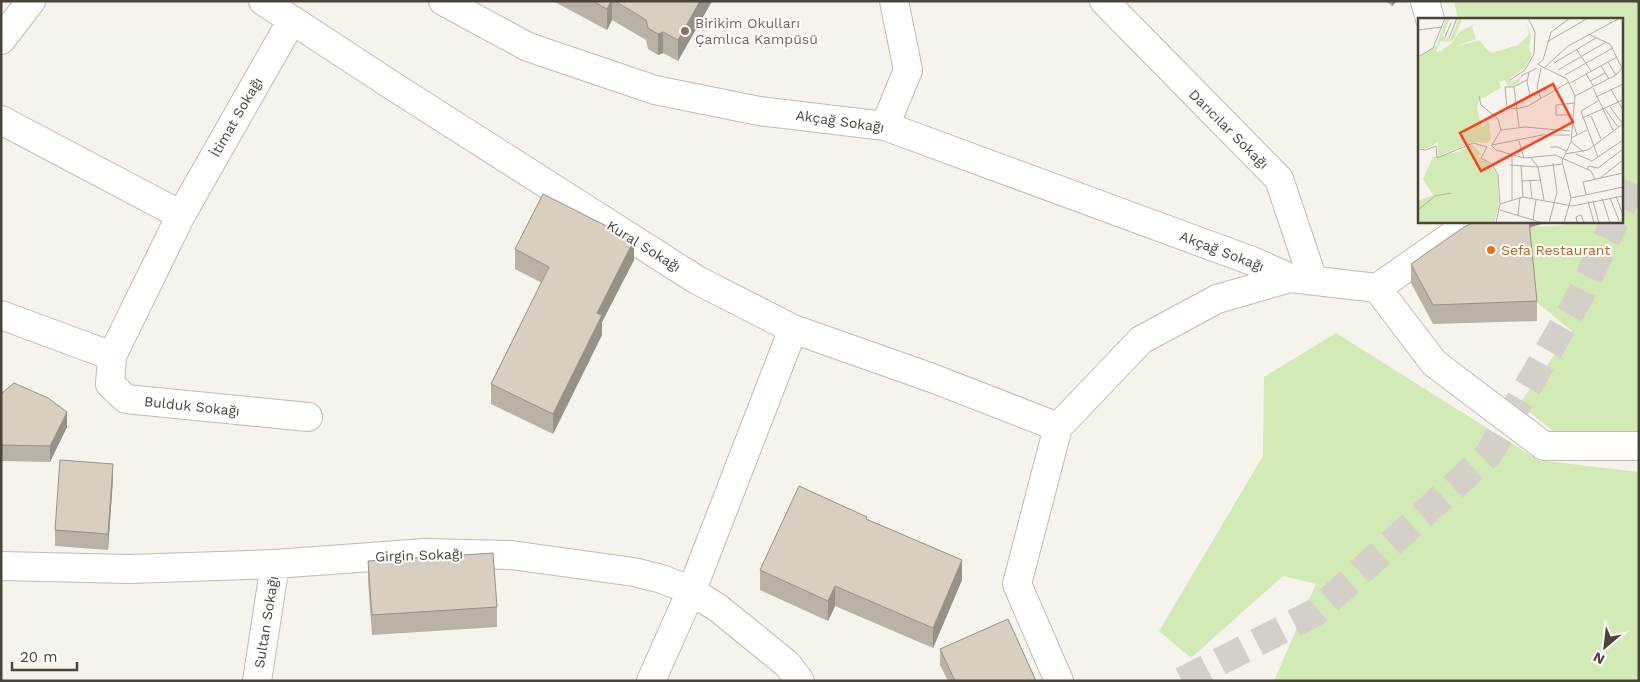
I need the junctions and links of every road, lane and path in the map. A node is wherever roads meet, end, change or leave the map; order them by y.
1 (31, 1) edge
2 (263, 1) edge
3 (443, 1) edge
4 (894, 1) edge
5 (1104, 1) edge
6 (1425, 1) edge
7 (1430, 18) edge
8 (292, 20) junction
9 (1, 40) edge
10 (1, 120) edge
11 (885, 126) junction
12 (181, 215) junction
13 (1472, 222) edge
14 (1302, 279) junction
15 (1377, 288) junction
16 (1, 315) edge
17 (793, 328) junction
18 (112, 356) junction
19 (308, 417) dead end
20 (1058, 427) junction
21 (1639, 446) edge
22 (275, 564) junction
23 (1, 566) edge
24 (691, 592) junction
25 (257, 681) edge
26 (651, 681) edge
27 (800, 681) edge
28 (1059, 681) edge

1 - 9 street
2 - 8 street, Kural Sokağı
3 - 11 street, Akçağ Sokağı
4 - 11 street
5 - 14 street, Darıcılar Sokağı
6 - 7 street
8 - 12 street, İtimat Sokağı
8 - 17 street, Kural Sokağı
10 - 12 street
11 - 14 street, Akçağ Sokağı
12 - 18 street, İtimat Sokağı
13 - 15 street
14 - 15 street
14 - 20 street
15 - 21 street
16 - 18 street
17 - 20 street, Kural Sokağı
17 - 24 street
18 - 19 street, Bulduk Sokağı
20 - 28 street
22 - 23 street, Girgin Sokağı
22 - 24 street, Girgin Sokağı
22 - 25 street, Sultan Sokağı
24 - 26 street
24 - 27 street, Girgin Sokağı

